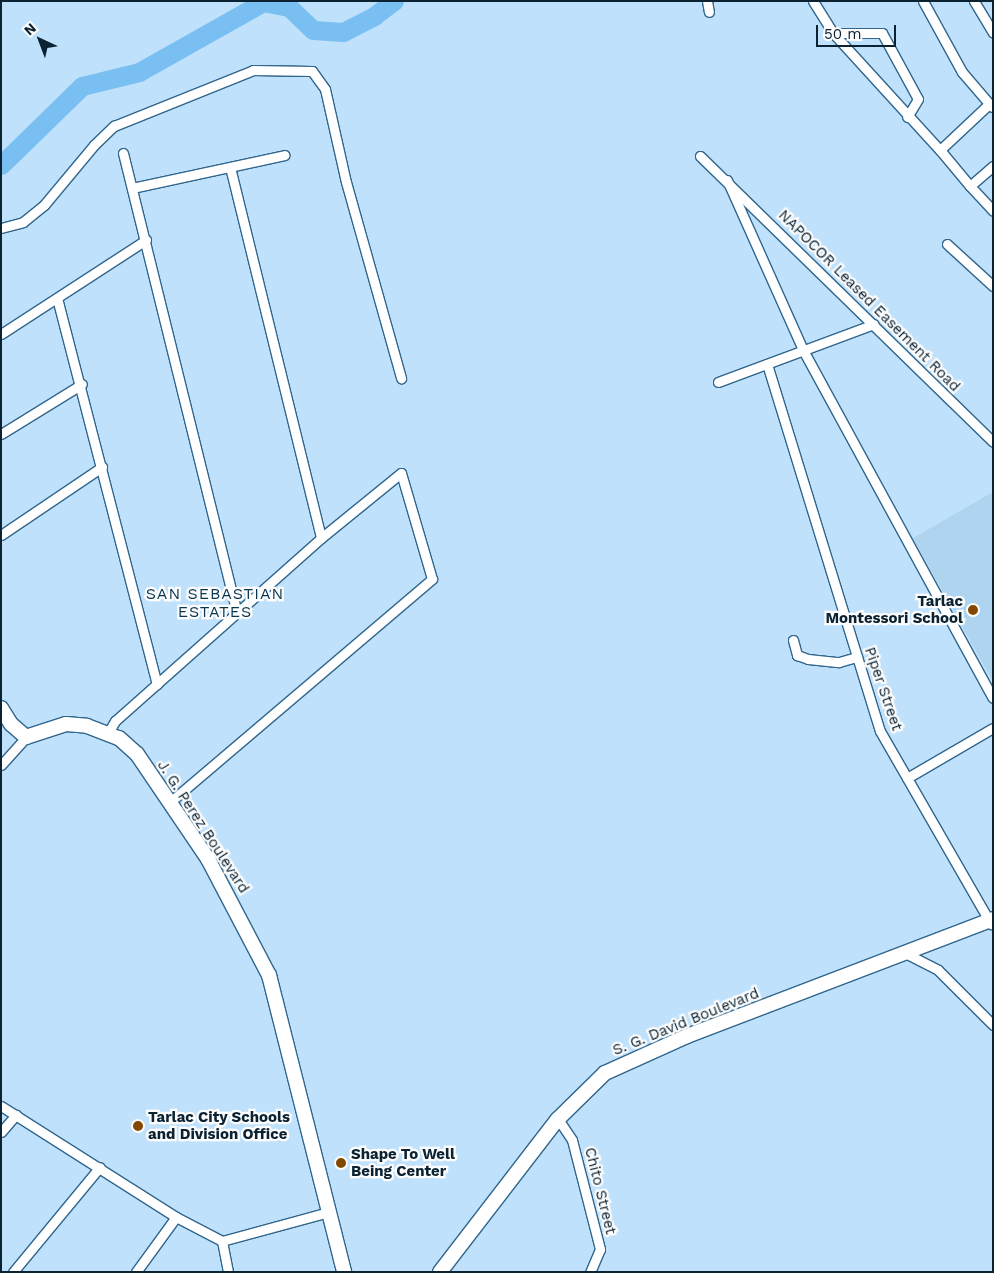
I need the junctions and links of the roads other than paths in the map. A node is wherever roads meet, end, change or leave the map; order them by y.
1 (707, 1) edge
2 (814, 1) edge
3 (923, 1) edge
4 (974, 1) edge
5 (709, 12) dead end
6 (993, 33) edge
7 (833, 34) junction
8 (991, 106) edge
9 (907, 117) junction
10 (940, 150) junction
11 (123, 153) dead end
12 (284, 155) dead end
13 (700, 156) dead end
14 (993, 166) edge
15 (230, 167) junction
16 (727, 180) junction
17 (970, 186) junction
18 (132, 188) junction
19 (993, 212) edge
20 (1, 228) edge
21 (146, 240) junction
22 (947, 244) dead end
23 (993, 286) edge
24 (57, 298) junction
25 (874, 324) junction
26 (1, 334) edge
27 (803, 350) junction
28 (767, 364) junction
29 (401, 378) dead end
30 (718, 382) dead end
31 (82, 384) junction
32 (1, 434) edge
33 (993, 442) edge
34 (102, 467) junction
35 (1, 535) edge
36 (321, 538) junction
37 (237, 612) junction
38 (793, 640) dead end
39 (857, 657) junction
40 (158, 684) junction
41 (993, 698) edge
42 (1, 708) edge
43 (993, 728) edge
44 (108, 733) junction
45 (26, 737) junction
46 (1, 765) edge
47 (907, 778) junction
48 (170, 802) junction
49 (991, 921) edge
50 (905, 953) junction
51 (993, 1024) edge
52 (1, 1106) edge
53 (16, 1115) junction
54 (558, 1119) junction
55 (1, 1132) edge
56 (100, 1166) junction
57 (330, 1212) junction
58 (176, 1217) junction
59 (222, 1241) junction
60 (13, 1272) edge
61 (136, 1272) edge
62 (228, 1272) edge
63 (344, 1272) edge
64 (440, 1272) edge
65 (590, 1272) edge

1 - 5 street
2 - 7 street
3 - 8 street
4 - 6 street
7 - 9 street
7 - 9 street
8 - 10 street
9 - 10 street
10 - 17 street
11 - 18 street
12 - 15 street
13 - 16 street, NAPOCOR Leased Easement Road
14 - 17 street
15 - 18 street
15 - 36 street
16 - 25 street, NAPOCOR Leased Easement Road
16 - 27 street
17 - 19 street
18 - 21 street
20 - 29 street
21 - 24 street
21 - 37 street
22 - 23 street
24 - 26 street
24 - 31 street
25 - 27 street
25 - 33 street, NAPOCOR Leased Easement Road
27 - 28 street
27 - 41 street
28 - 30 street
28 - 39 street, Piper Street
31 - 32 street
31 - 34 street
34 - 35 street
34 - 40 street
36 - 37 street
36 - 48 street
37 - 40 street
38 - 39 street
39 - 47 street, Piper Street
40 - 44 street
42 - 45 street
43 - 47 street
44 - 45 street, J. G. Perez Boulevard
44 - 48 street, J. G. Perez Boulevard
45 - 46 street
47 - 49 street, Piper Street
48 - 57 street, J. G. Perez Boulevard
49 - 50 street, S. G. David Boulevard
50 - 51 street
50 - 54 street, S. G. David Boulevard
52 - 53 street
53 - 55 street
53 - 56 street
54 - 64 street, S. G. David Boulevard
54 - 65 street, Chito Street
56 - 58 street
56 - 60 street
57 - 59 street
57 - 63 street, J. G. Perez Boulevard
58 - 59 street
58 - 61 street
59 - 62 street

